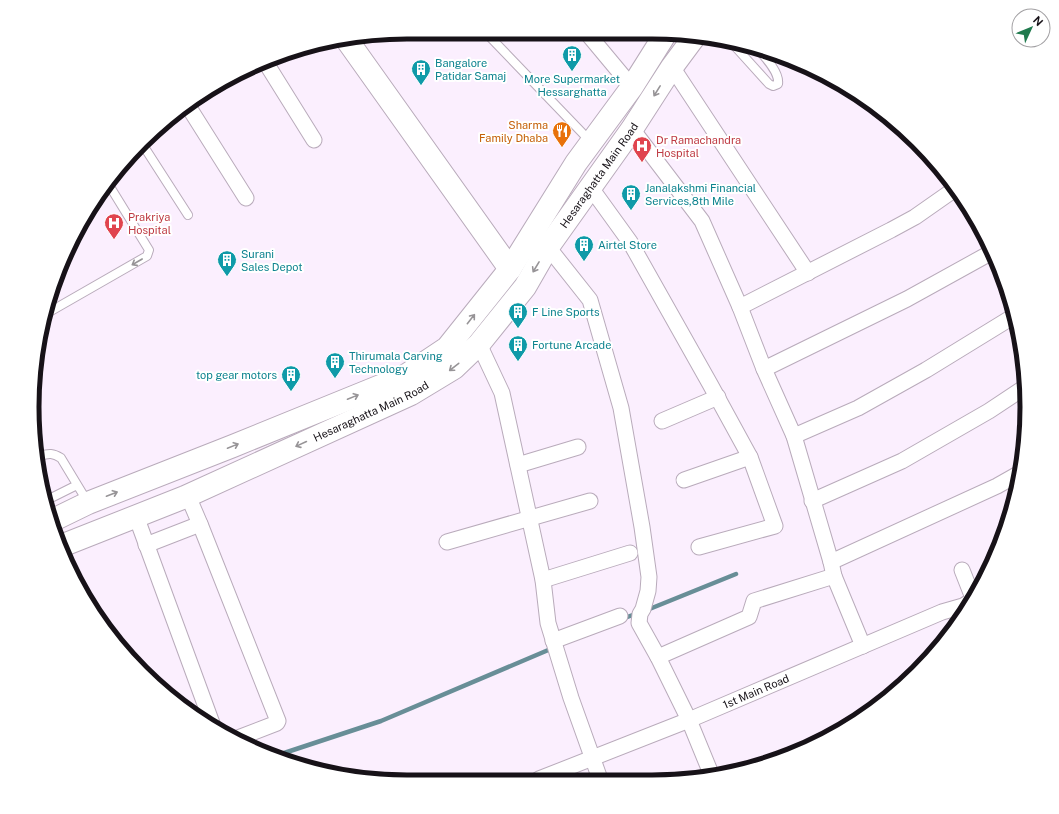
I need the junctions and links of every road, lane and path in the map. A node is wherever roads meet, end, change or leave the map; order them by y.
1 (492, 39) edge
2 (593, 39) edge
3 (662, 39) edge
4 (691, 41) edge
5 (349, 44) edge
6 (738, 50) edge
7 (764, 57) edge
8 (268, 66) edge
9 (672, 67) junction
10 (632, 87) junction
11 (190, 110) edge
12 (632, 129) junction
13 (314, 140) dead end
14 (591, 142) junction
15 (145, 149) edge
16 (111, 188) edge
17 (591, 188) junction
18 (950, 192) edge
19 (246, 198) dead end
20 (188, 215) dead end
21 (548, 247) junction
22 (987, 255) edge
23 (510, 269) junction
24 (808, 273) junction
25 (740, 307) junction
26 (53, 310) edge
27 (1009, 319) edge
28 (480, 344) junction
29 (764, 369) junction
30 (1019, 391) edge
31 (718, 397) junction
32 (662, 421) dead end
33 (794, 436) junction
34 (578, 447) dead end
35 (42, 455) edge
36 (750, 457) junction
37 (518, 464) junction
38 (1013, 477) edge
39 (684, 480) dead end
40 (77, 485) junction
41 (188, 496) junction
42 (51, 498) edge
43 (590, 501) dead end
44 (812, 501) junction
45 (88, 503) junction
46 (136, 516) junction
47 (57, 518) edge
48 (530, 518) junction
49 (200, 524) junction
50 (447, 542) dead end
51 (66, 544) edge
52 (146, 545) junction
53 (699, 547) dead end
54 (630, 553) dead end
55 (832, 569) junction
56 (962, 570) dead end
57 (543, 580) junction
58 (967, 597) edge
59 (961, 606) edge
60 (620, 616) dead end
61 (554, 641) junction
62 (863, 646) junction
63 (658, 657) junction
64 (209, 717) edge
65 (689, 720) junction
66 (243, 736) edge
67 (592, 759) junction
68 (710, 770) edge
69 (550, 775) edge
70 (598, 775) edge

1 - 14 lane
2 - 10 street
3 - 10 main road, Hesaraghatta Main Road
4 - 9 main road, Hesaraghatta Main Road
5 - 23 main road
6 - 7 lane
8 - 13 street
9 -> 12 main road, Hesaraghatta Main Road
9 - 24 street
10 - 14 main road, Hesaraghatta Main Road
11 - 19 street
12 - 17 main road, Hesaraghatta Main Road
12 - 25 street
14 - 23 main road, Hesaraghatta Main Road
15 - 20 lane
16 -> 26 lane
17 - 21 main road, Hesaraghatta Main Road
17 - 31 street
18 - 24 street
21 -> 28 main road, Hesaraghatta Main Road
21 - 63 street
22 - 29 street
45 -> 23 main road, Hesaraghatta Main Road
24 - 25 street
25 - 29 street
27 - 33 street
28 - 37 street
28 -> 41 main road, Hesaraghatta Main Road
29 - 33 street
30 - 44 street
31 - 32 street
31 - 36 street
33 - 44 street
34 - 37 street
35 - 40 lane
36 - 39 street
36 - 53 street
37 - 48 street
38 - 55 street
40 - 42 lane
40 - 45 lane
41 - 46 main road, Hesaraghatta Main Road
41 - 49 street
43 - 48 street
44 - 55 street
45 - 47 main road, Hesaraghatta Main Road
46 - 51 main road, Hesaraghatta Main Road
46 - 52 street
48 - 50 street
48 - 57 street
49 - 52 street
49 - 66 street
52 - 64 street
54 - 57 street
55 - 62 street
55 - 63 street
56 - 58 street
57 - 61 street
59 - 62 street, 1st Main Road
60 - 61 street
61 - 67 street
62 - 65 street, 1st Main Road
63 - 65 street
65 - 67 street, 1st Main Road
65 - 68 street
67 - 69 street, 1st Main Road
67 - 70 street

